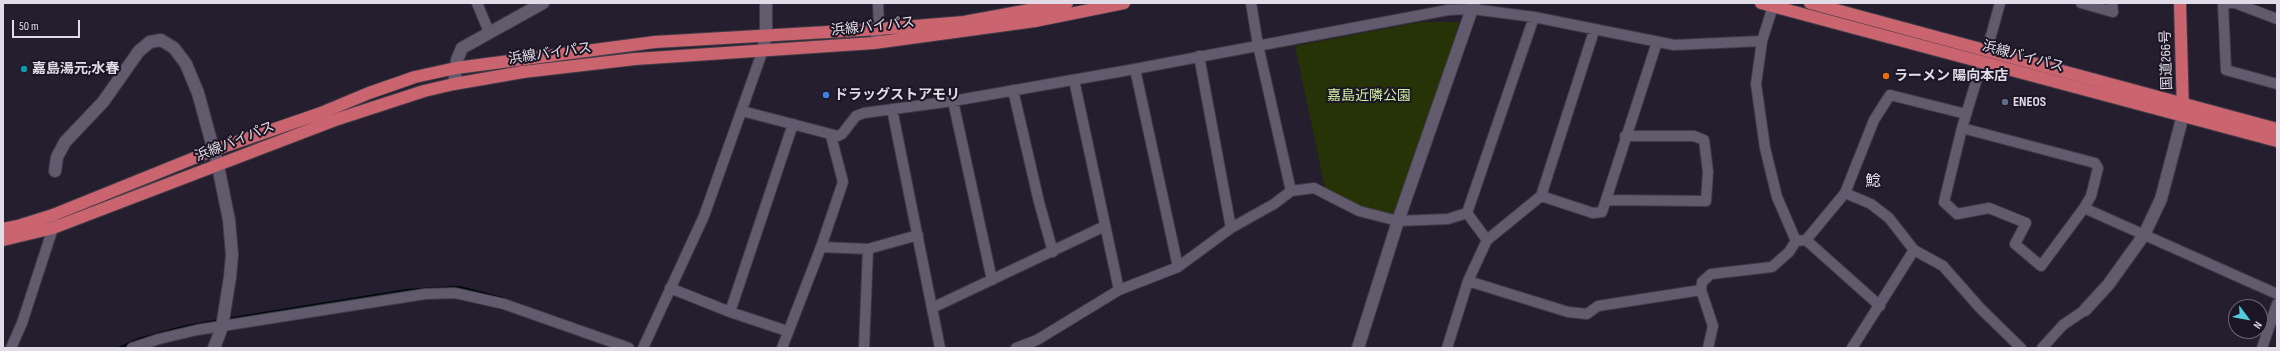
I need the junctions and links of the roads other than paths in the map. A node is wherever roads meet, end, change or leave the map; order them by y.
1 (477, 3) edge
2 (543, 3) edge
3 (766, 3) edge
4 (878, 3) edge
5 (1067, 3) edge
6 (1124, 3) edge
7 (1251, 3) edge
8 (1810, 3) edge
9 (2000, 3) edge
10 (2081, 3) edge
11 (2112, 3) edge
12 (2180, 3) edge
13 (2223, 3) edge
14 (2229, 3) edge
15 (1770, 4) edge
16 (1473, 6) edge
17 (1534, 17) junction
18 (2277, 19) edge
19 (879, 29) junction
20 (1594, 31) junction
21 (488, 32) junction
22 (766, 34) junction
23 (1762, 40) junction
24 (1657, 42) junction
25 (874, 43) junction
26 (1258, 45) junction
27 (763, 50) junction
28 (1199, 56) junction
29 (1985, 56) junction
30 (456, 68) junction
31 (1135, 69) junction
32 (1074, 80) junction
33 (454, 84) junction
34 (2277, 84) edge
35 (1013, 90) junction
36 (953, 101) junction
37 (892, 109) junction
38 (2183, 110) junction
39 (742, 112) junction
40 (1966, 114) junction
41 (793, 124) junction
42 (1962, 128) junction
43 (2277, 129) edge
44 (831, 136) junction
45 (1625, 136) junction
46 (2277, 140) edge
47 (214, 150) junction
48 (218, 166) junction
49 (54, 171) dead end
50 (1291, 191) junction
51 (1845, 193) junction
52 (1541, 196) junction
53 (1607, 200) junction
54 (2084, 208) junction
55 (1467, 213) junction
56 (53, 215) junction
57 (1398, 221) junction
58 (1105, 226) junction
59 (53, 228) junction
60 (1232, 228) junction
61 (3, 229) edge
62 (918, 235) junction
63 (2144, 235) junction
64 (3, 240) edge
65 (1487, 240) junction
66 (1801, 241) junction
67 (821, 247) junction
68 (868, 249) junction
69 (1914, 250) junction
70 (1053, 252) junction
71 (1178, 267) junction
72 (992, 280) junction
73 (1468, 281) junction
74 (670, 288) junction
75 (1119, 290) junction
76 (1701, 290) junction
77 (2277, 294) edge
78 (2277, 304) edge
79 (1880, 306) junction
80 (932, 308) junction
81 (2085, 310) joint
82 (730, 312) junction
83 (222, 327) junction
84 (787, 331) junction
85 (11, 348) edge
86 (132, 348) edge
87 (214, 348) edge
88 (629, 348) edge
89 (643, 348) edge
90 (782, 348) edge
91 (864, 348) edge
92 (940, 348) edge
93 (1016, 348) edge
94 (1358, 348) edge
95 (1447, 348) edge
96 (1708, 348) edge
97 (1852, 348) edge
98 (2021, 348) edge
99 (2042, 348) edge
100 (2262, 348) edge

1 - 21 street
2 - 21 street
3 - 22 street
4 - 19 street
5 - 19 highway, 浜線バイパス
6 - 25 highway, 浜線バイパス
7 - 26 street
8 - 29 highway, 浜線バイパス
9 - 29 street
10 - 11 street
12 - 38 highway, 国道266号
13 - 34 street
14 - 18 street
15 - 23 street
15 - 29 highway, 浜線バイパス
16 - 17 street
16 - 26 street
16 - 57 street
17 - 20 street
17 - 55 street
19 - 22 highway, 浜線バイパス
19 - 25 street
20 - 24 street
20 - 52 street
21 - 30 street
22 - 27 street
22 - 30 highway, 浜線バイパス
23 - 24 street
23 - 66 street
24 - 45 street
25 - 27 highway, 浜線バイパス
26 - 28 street
26 - 50 street
27 - 33 highway, 浜線バイパス
27 - 39 street
28 - 31 street
28 - 60 street
29 - 38 highway, 浜線バイパス
29 - 40 street
30 - 33 street
30 - 47 highway, 浜線バイパス
31 - 32 street
31 - 71 street
32 - 35 street
32 - 58 street
33 - 48 highway, 浜線バイパス
35 - 36 street
35 - 70 street
36 - 37 street
36 - 72 street
37 - 44 street
37 - 62 street
38 - 43 highway, 浜線バイパス
38 - 46 highway, 浜線バイパス
38 - 63 street
39 - 41 street
39 - 74 street
40 - 42 street
40 - 51 street
41 - 44 street
41 - 82 street
42 - 54 street
42 - 54 street
44 - 67 street
45 - 53 street
45 - 53 street
47 - 48 street
47 - 49 street
47 - 56 highway, 浜線バイパス
48 - 59 highway, 浜線バイパス
48 - 83 street
50 - 57 street
50 - 60 street
51 - 66 street
51 - 69 street
52 - 53 street
52 - 65 street
54 - 63 street
55 - 57 street
55 - 65 street
56 - 59 street
56 - 61 highway, 浜線バイパス
57 - 94 street
58 - 70 street
58 - 75 street
59 - 64 highway, 浜線バイパス
59 - 85 street
60 - 71 street
62 - 68 street
62 - 80 street
63 - 77 street
63 - 81 street
65 - 73 street
66 - 76 street
66 - 79 street
67 - 68 street
67 - 84 street
68 - 91 street
69 - 79 street
69 - 98 street
70 - 72 street
71 - 75 street
72 - 80 street
73 - 76 street
73 - 95 street
74 - 82 street
74 - 89 street
75 - 93 street
76 - 96 street
78 - 100 street
79 - 97 street
80 - 92 street
81 - 99 street
82 - 84 street
83 - 86 street
83 - 87 street
83 - 88 street
84 - 90 street

